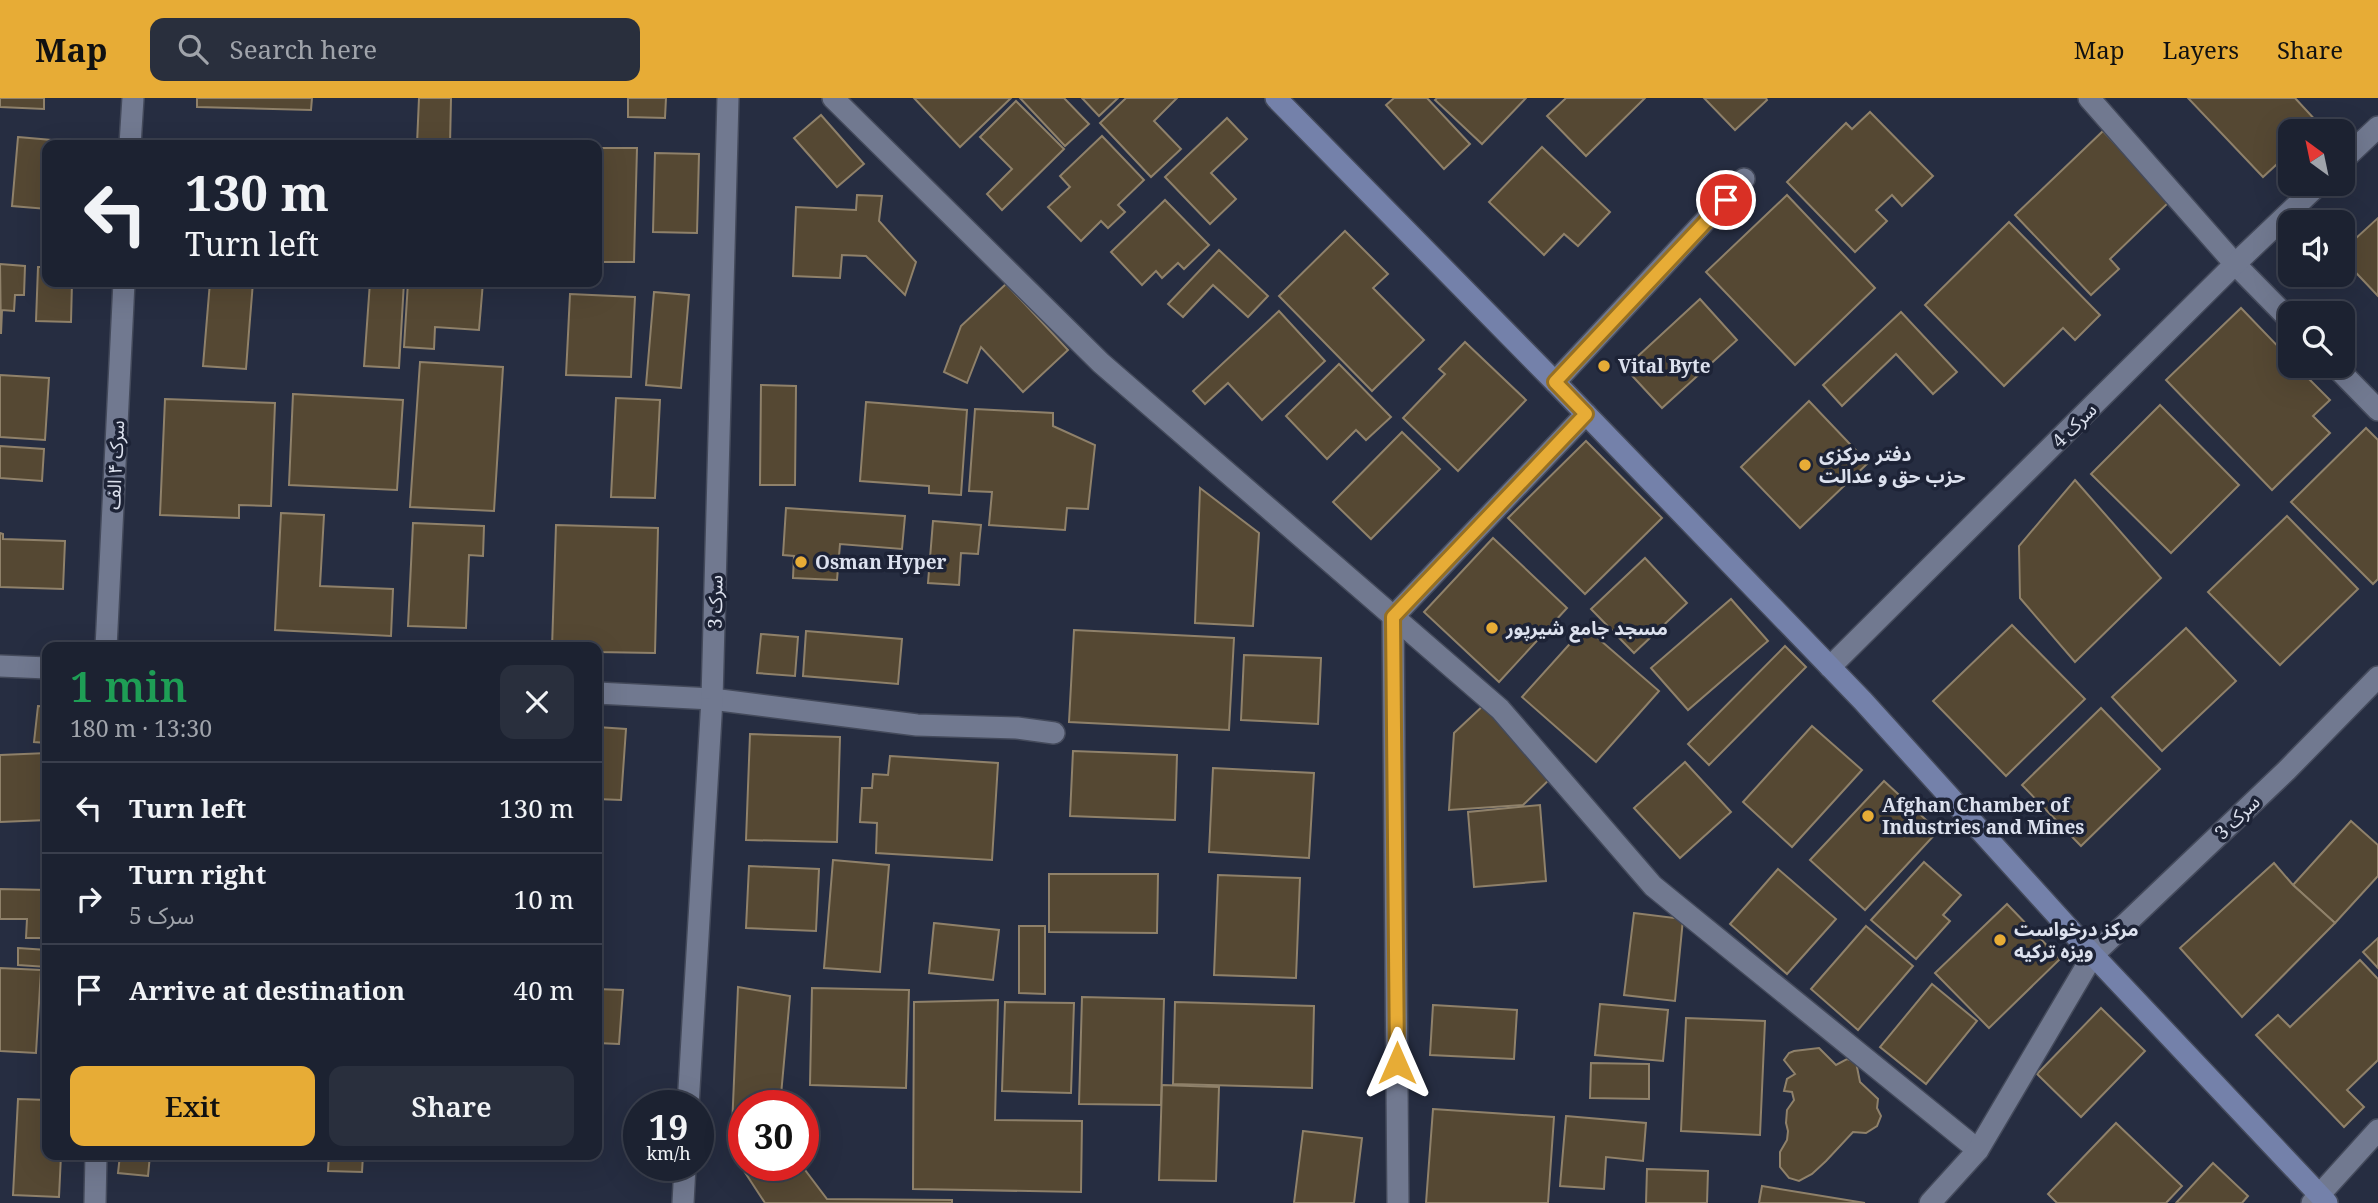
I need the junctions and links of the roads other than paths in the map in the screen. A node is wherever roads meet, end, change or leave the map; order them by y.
1 (133, 98) edge
2 (728, 98) edge
3 (833, 98) edge
4 (1276, 98) edge
5 (2089, 98) edge
6 (2378, 127) edge
7 (130, 140) edge
8 (2356, 148) edge
9 (1744, 179) dead end
10 (2306, 196) edge
11 (2235, 264) junction
12 (124, 287) edge
13 (2278, 307) edge
14 (2347, 378) edge
15 (1555, 382) junction
16 (2378, 410) edge
17 (1586, 414) junction
18 (1393, 617) junction
19 (106, 642) edge
20 (0, 666) edge
21 (1830, 667) junction
22 (42, 668) edge
23 (2378, 677) edge
24 (602, 694) edge
25 (712, 699) junction
26 (1054, 733) dead end
27 (2093, 955) junction
28 (689, 1090) edge
29 (2378, 1130) edge
30 (1978, 1150) junction
31 (96, 1160) edge
32 (684, 1181) edge
33 (2320, 1200) edge
34 (95, 1203) edge
35 (683, 1203) edge
36 (1398, 1203) edge
37 (1930, 1203) edge

1 - 7 street
2 - 25 street, سرک 3
3 - 18 street
4 - 15 street
5 - 11 street
6 - 8 street
9 - 15 street
10 - 11 street, سرک 4
11 - 13 street
11 - 21 street, سرک 4
12 - 19 street, سرک ۴ الف
14 - 16 street
15 - 17 street
17 - 18 street
17 - 21 street
18 - 30 street
18 - 36 street
20 - 22 street
21 - 27 street
23 - 27 street, سرک 3
24 - 25 street
25 - 26 street
25 - 28 street, سرک 3
27 - 30 street, سرک 3
27 - 33 street
29 - 33 street
30 - 37 street, سرک 3
31 - 34 street
32 - 35 street

